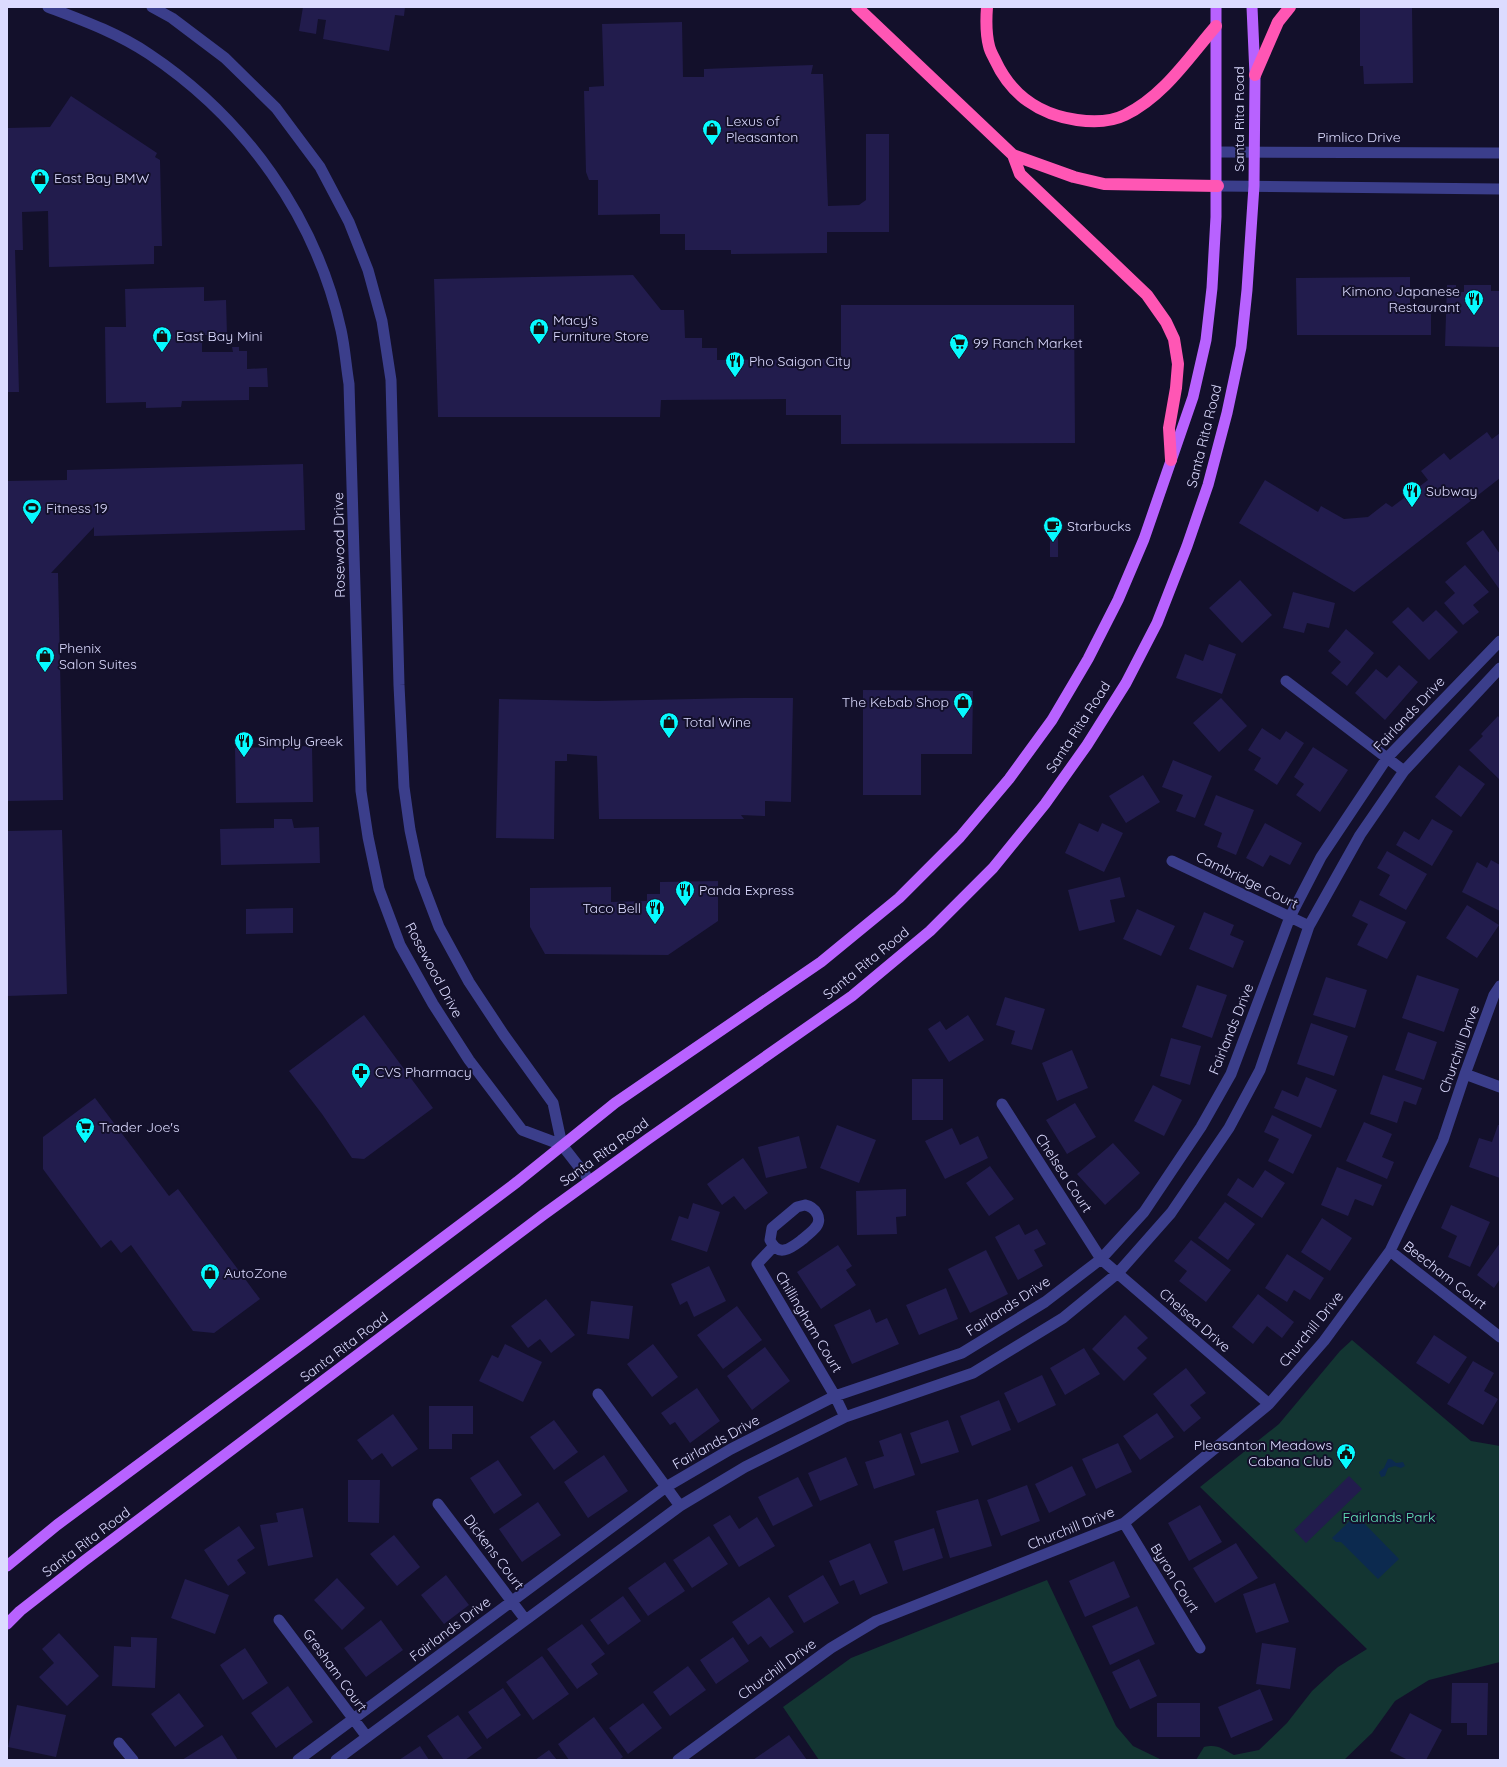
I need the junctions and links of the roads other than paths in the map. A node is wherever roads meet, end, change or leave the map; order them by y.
1 (48, 7) edge
2 (152, 7) edge
3 (857, 7) edge
4 (987, 7) edge
5 (1216, 7) edge
6 (1252, 7) edge
7 (1290, 7) edge
8 (1216, 26) junction
9 (1255, 75) junction
10 (1217, 152) junction
11 (1254, 152) junction
12 (1500, 153) edge
13 (1013, 155) junction
14 (1218, 186) junction
15 (1254, 186) junction
16 (1500, 189) edge
17 (1171, 460) junction
18 (1500, 641) edge
19 (1500, 668) edge
20 (1286, 681) dead end
21 (1387, 758) junction
22 (1404, 771) junction
23 (1172, 861) dead end
24 (1290, 917) junction
25 (1309, 926) junction
26 (1500, 986) edge
27 (1465, 1074) junction
28 (1500, 1087) edge
29 (1002, 1104) dead end
30 (562, 1145) junction
31 (590, 1181) junction
32 (774, 1246) junction
33 (1390, 1251) junction
34 (1101, 1259) junction
35 (1118, 1273) junction
36 (1500, 1337) edge
37 (598, 1394) dead end
38 (835, 1396) junction
39 (1268, 1404) junction
40 (844, 1417) junction
41 (666, 1487) junction
42 (438, 1504) dead end
43 (680, 1506) junction
44 (1124, 1523) junction
45 (7, 1566) edge
46 (513, 1602) junction
47 (525, 1619) junction
48 (279, 1620) dead end
49 (7, 1624) edge
50 (1200, 1648) dead end
51 (353, 1720) junction
52 (367, 1737) junction
53 (119, 1744) dead end
54 (133, 1760) edge
55 (298, 1760) edge
56 (336, 1760) edge
57 (678, 1760) edge

1 - 30 street, Rosewood Drive
2 - 30 street, Rosewood Drive
3 - 13 highway
4 - 8 highway
5 - 8 main road, Santa Rita Road
6 - 9 main road, Santa Rita Road
7 - 9 highway
8 - 10 main road, Santa Rita Road
9 - 11 main road, Santa Rita Road
10 - 11 street, Pimlico Drive
10 - 14 main road, Santa Rita Road
11 - 12 street, Pimlico Drive
11 - 15 main road, Santa Rita Road
13 - 14 highway
13 - 17 highway
14 - 15 street
14 - 17 main road, Santa Rita Road
15 - 16 street
15 - 31 main road, Santa Rita Road
17 - 30 main road, Santa Rita Road
18 - 21 street, Fairlands Drive
19 - 22 street
20 - 21 street
21 - 22 street
21 - 24 street, Fairlands Drive
22 - 25 street
23 - 24 street, Cambridge Court
24 - 25 street, Cambridge Court
24 - 34 street, Fairlands Drive
25 - 35 street
26 - 27 street, Churchill Drive
27 - 28 street
27 - 33 street, Churchill Drive
29 - 34 street, Chelsea Court
30 - 31 street, Rosewood Drive
30 - 45 main road, Santa Rita Road
31 - 49 main road, Santa Rita Road
32 - 32 street, Chillingham Court
32 - 38 street, Chillingham Court
33 - 36 street, Beecham Court
33 - 39 street, Churchill Drive
34 - 35 street, Chelsea Drive
34 - 38 street, Fairlands Drive
35 - 39 street, Chelsea Drive
35 - 40 street
37 - 41 street
38 - 40 street, Chillingham Court
38 - 41 street, Fairlands Drive
39 - 44 street, Churchill Drive
40 - 43 street
41 - 43 street
41 - 46 street, Fairlands Drive
42 - 46 street, Dickens Court
43 - 47 street
44 - 50 street, Byron Court
44 - 57 street, Churchill Drive
46 - 47 street, Dickens Court
46 - 51 street, Fairlands Drive
47 - 52 street
48 - 51 street, Gresham Court
51 - 52 street, Gresham Court
51 - 55 street, Fairlands Drive
52 - 56 street
53 - 54 street

